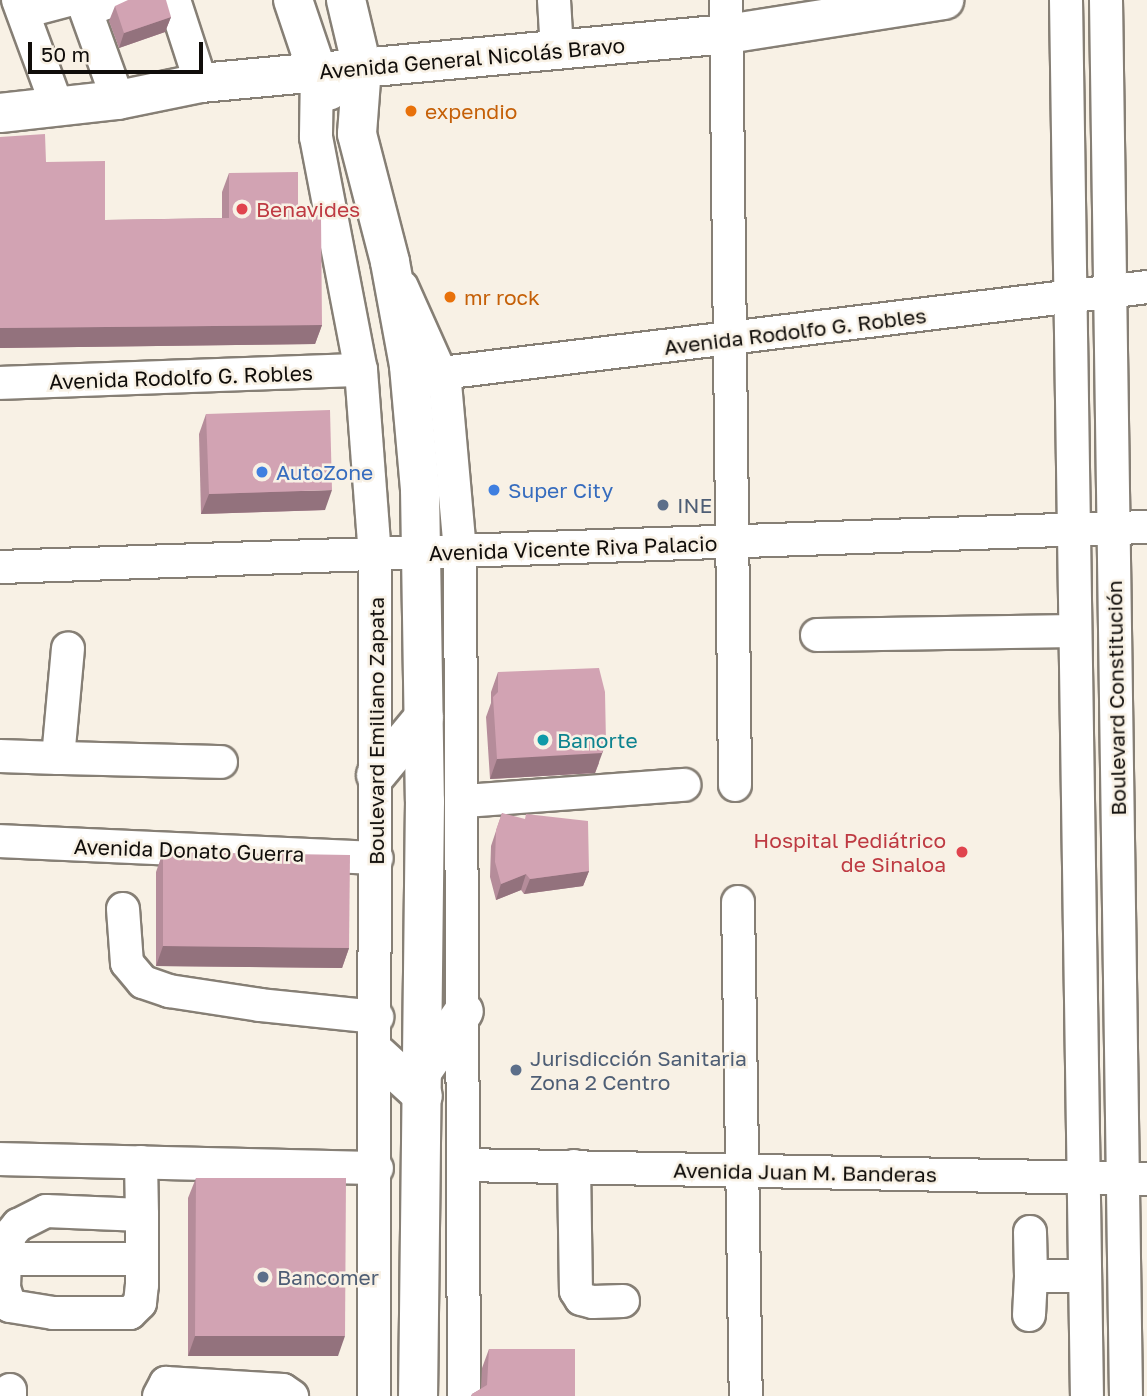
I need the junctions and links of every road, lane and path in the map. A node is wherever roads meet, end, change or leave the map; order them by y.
1 (68, 0) edge
2 (82, 0) edge
3 (90, 0) edge
4 (116, 0) edge
5 (174, 0) edge
6 (188, 0) edge
7 (293, 0) edge
8 (346, 0) edge
9 (554, 0) edge
10 (944, 0) edge
11 (1066, 0) edge
12 (1105, 0) edge
13 (21, 6) edge
14 (727, 17) edge
15 (557, 51) junction
16 (362, 67) junction
17 (317, 71) junction
18 (208, 83) junction
19 (118, 100) junction
20 (57, 106) junction
21 (0, 113) edge
22 (356, 134) junction
23 (390, 262) junction
24 (1147, 286) edge
25 (1110, 290) junction
26 (1070, 297) junction
27 (732, 339) junction
28 (361, 370) junction
29 (442, 373) junction
30 (0, 383) edge
31 (1147, 527) edge
32 (1074, 528) junction
33 (1114, 529) junction
34 (735, 542) junction
35 (442, 551) junction
36 (375, 558) junction
37 (0, 568) edge
38 (1075, 631) junction
39 (817, 635) dead end
40 (68, 648) dead end
41 (424, 717) junction
42 (0, 756) edge
43 (58, 758) junction
44 (220, 762) dead end
45 (376, 775) junction
46 (684, 785) dead end
47 (735, 785) dead end
48 (464, 801) junction
49 (1133, 837) edge
50 (1079, 839) junction
51 (0, 841) edge
52 (377, 858) junction
53 (738, 902) dead end
54 (123, 909) dead end
55 (464, 1012) junction
56 (377, 1036) junction
57 (424, 1083) junction
58 (0, 1159) edge
59 (141, 1162) junction
60 (464, 1165) junction
61 (575, 1166) junction
62 (377, 1168) junction
63 (741, 1171) junction
64 (1084, 1177) junction
65 (1135, 1178) edge
66 (142, 1215) junction
67 (1030, 1232) dead end
68 (142, 1258) junction
69 (5, 1259) junction
70 (1031, 1276) junction
71 (1085, 1276) junction
72 (623, 1301) dead end
73 (1030, 1315) dead end
74 (221, 1391) edge
75 (274, 1394) edge
76 (159, 1396) edge
77 (374, 1396) edge
78 (418, 1396) edge
79 (464, 1396) edge
80 (746, 1396) edge
81 (1087, 1396) edge
82 (1126, 1396) edge

1 - 13 street
2 - 19 street
3 - 4 street
5 - 18 street
6 - 18 street
7 - 17 main road, Boulevard Emiliano Zapata
8 - 16 main road, Boulevard Emiliano Zapata
9 - 15 street
10 - 14 main road, Avenida General Nicolás Bravo
11 - 26 street, Boulevard Constitución
12 - 25 street, Boulevard Constitución
13 - 20 street
14 - 15 main road, Avenida General Nicolás Bravo
14 - 27 street
15 - 16 main road, Avenida General Nicolás Bravo
16 - 17 main road, Avenida General Nicolás Bravo
16 - 22 main road, Boulevard Emiliano Zapata
17 - 18 main road, Avenida General Nicolás Bravo
17 - 22 main road, Boulevard Emiliano Zapata
17 - 28 street, Boulevard Emiliano Zapata
18 - 19 main road, Avenida General Nicolás Bravo
19 - 20 main road, Avenida General Nicolás Bravo
20 - 21 main road, Avenida General Nicolás Bravo
22 - 23 main road, Boulevard Emiliano Zapata
23 - 29 street, Boulevard Emiliano Zapata
23 - 35 main road, Boulevard Emiliano Zapata
24 - 25 street, Avenida Rodolfo G. Robles
25 - 26 street, Avenida Rodolfo G. Robles
25 - 33 street, Boulevard Constitución
26 - 27 street, Avenida Rodolfo G. Robles
26 - 32 street, Boulevard Constitución
27 - 29 street, Avenida Rodolfo G. Robles
27 - 34 street
28 - 30 street, Avenida Rodolfo G. Robles
28 - 36 street, Boulevard Emiliano Zapata
29 - 35 street, Boulevard Emiliano Zapata
31 - 33 street, Avenida Vicente Riva Palacio
32 - 33 street, Avenida Vicente Riva Palacio
32 - 34 street, Avenida Vicente Riva Palacio
32 - 38 street, Boulevard Constitución
33 - 49 street, Boulevard Constitución
34 - 35 street, Avenida Vicente Riva Palacio
34 - 47 street
35 - 36 street, Avenida Vicente Riva Palacio
35 - 41 main road, Boulevard Emiliano Zapata
35 - 48 street, Boulevard Emiliano Zapata
36 - 37 street, Avenida Vicente Riva Palacio
36 - 45 street, Boulevard Emiliano Zapata
38 - 39 street
38 - 50 street, Boulevard Constitución
40 - 43 street
41 - 45 main road
41 - 57 main road, Boulevard Emiliano Zapata
42 - 43 street
43 - 44 street
45 - 52 street, Boulevard Emiliano Zapata
46 - 48 street
48 - 55 street, Boulevard Emiliano Zapata
49 - 50 street
49 - 65 street, Boulevard Constitución
50 - 64 street, Boulevard Constitución
51 - 52 street, Avenida Donato Guerra
52 - 56 street, Boulevard Emiliano Zapata
53 - 63 street
54 - 56 street
55 - 57 main road
55 - 60 street, Boulevard Emiliano Zapata
56 - 57 main road
56 - 62 street, Boulevard Emiliano Zapata
57 - 78 main road, Boulevard Emiliano Zapata
58 - 59 street
59 - 62 street
59 - 66 street
60 - 61 street, Avenida Juan M. Banderas
60 - 79 street, Boulevard Emiliano Zapata
61 - 63 street, Avenida Juan M. Banderas
61 - 72 street
62 - 77 street, Boulevard Emiliano Zapata
63 - 64 street, Avenida Juan M. Banderas
63 - 80 street
64 - 65 street, Avenida Juan M. Banderas
64 - 71 street, Boulevard Constitución
65 - 82 street, Boulevard Constitución
66 - 68 street
66 - 69 street
67 - 70 street
68 - 69 street
68 - 69 street
70 - 71 street
70 - 73 street
71 - 81 street, Boulevard Constitución
74 - 75 street
74 - 76 street

